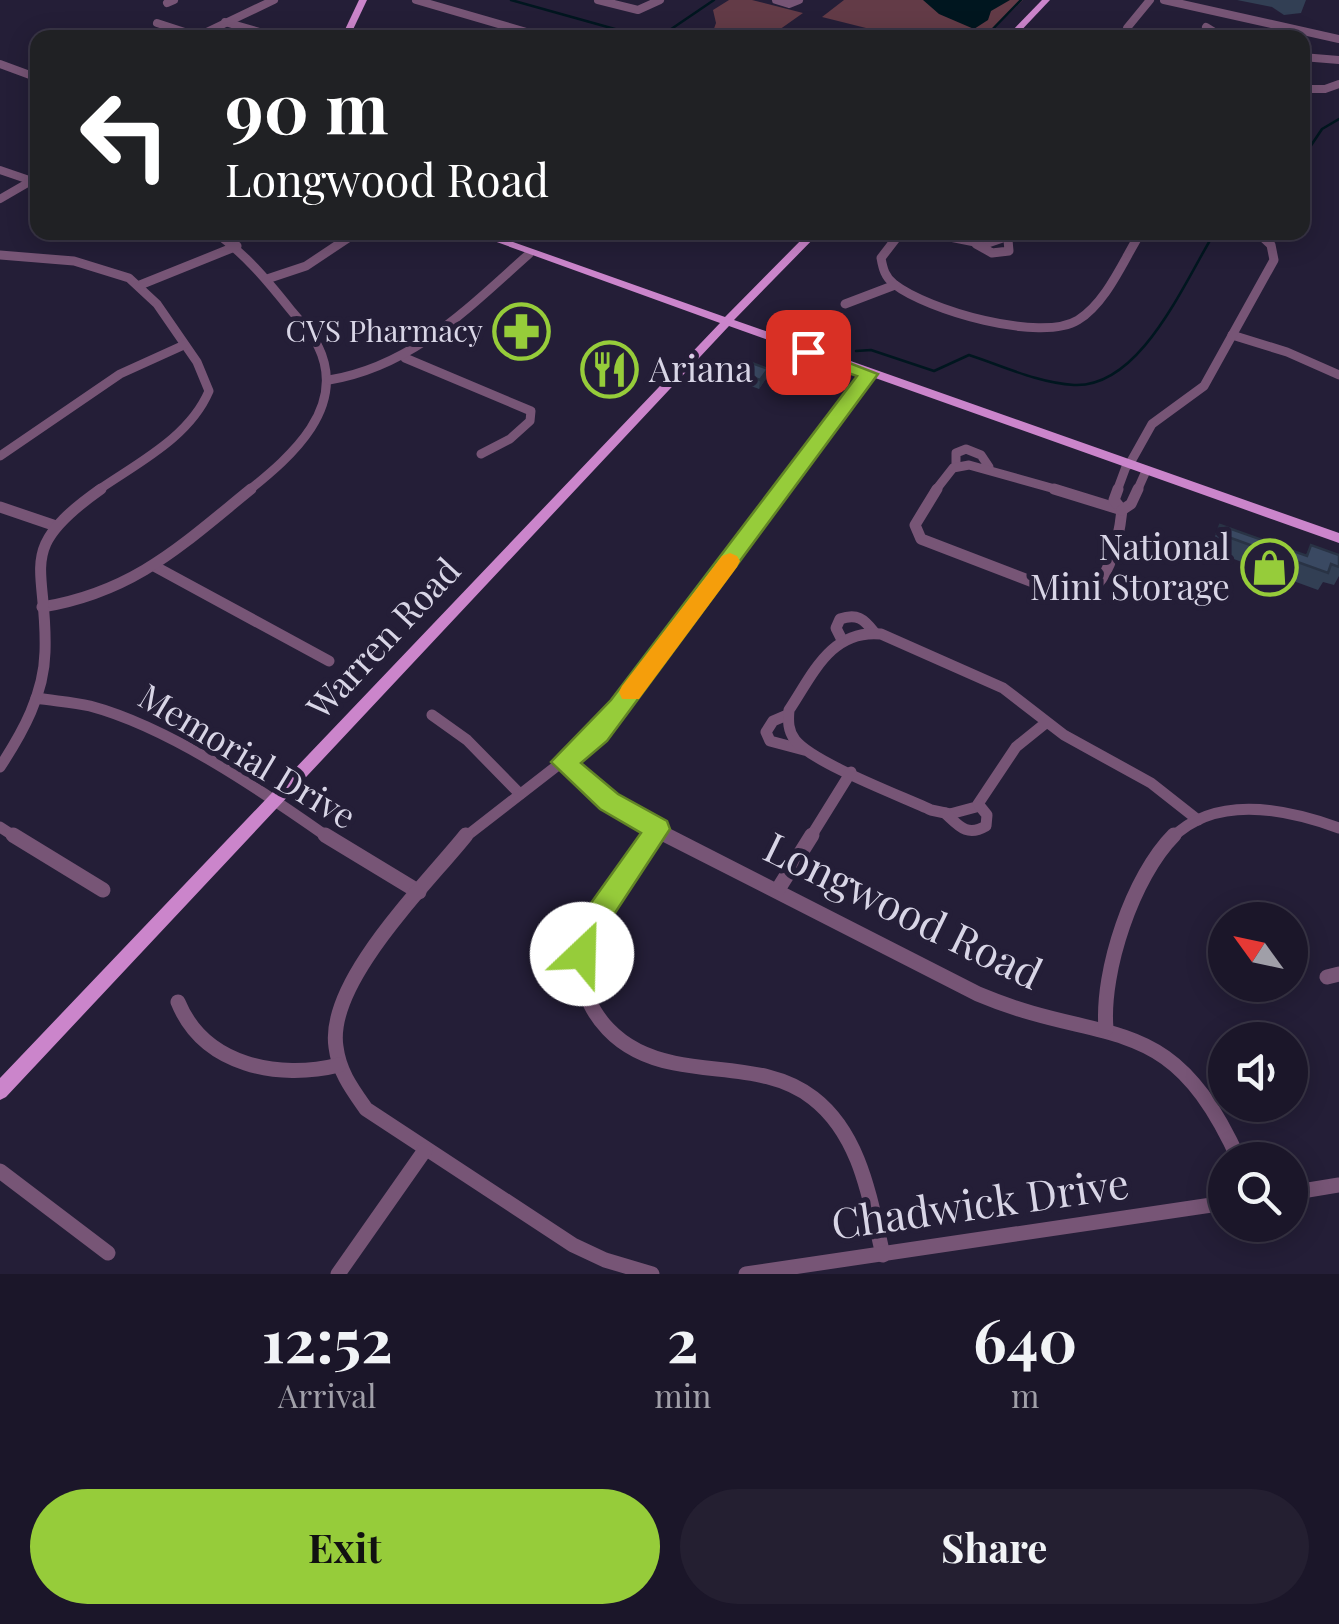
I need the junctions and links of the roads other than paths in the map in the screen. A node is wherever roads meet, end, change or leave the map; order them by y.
1 (274, 0) edge
2 (363, 0) edge
3 (416, 0) edge
4 (598, 0) edge
5 (660, 0) edge
6 (776, 0) edge
7 (799, 0) edge
8 (1046, 0) edge
9 (1150, 0) edge
10 (1164, 0) edge
11 (224, 22) junction
12 (157, 23) dead end
13 (1206, 28) dead end
14 (176, 30) edge
15 (209, 30) edge
16 (252, 30) edge
17 (349, 30) edge
18 (518, 30) edge
19 (1016, 30) edge
20 (1127, 30) edge
21 (1210, 30) edge
22 (1299, 30) edge
23 (1310, 33) edge
24 (1339, 39) edge
25 (1339, 60) edge
26 (1310, 62) edge
27 (0, 64) edge
28 (30, 75) edge
29 (1339, 84) edge
30 (1310, 89) edge
31 (0, 170) edge
32 (30, 181) edge
33 (30, 184) edge
34 (0, 198) edge
35 (228, 240) edge
36 (345, 240) edge
37 (494, 240) edge
38 (807, 240) edge
39 (895, 240) edge
40 (959, 240) edge
41 (1008, 240) edge
42 (1136, 240) edge
43 (1266, 240) edge
44 (237, 246) junction
45 (529, 254) junction
46 (0, 255) edge
47 (267, 279) junction
48 (140, 285) junction
49 (895, 285) junction
50 (845, 304) dead end
51 (725, 324) junction
52 (1232, 334) junction
53 (184, 345) junction
54 (405, 358) junction
55 (1337, 372) edge
56 (868, 374) junction
57 (329, 380) junction
58 (481, 454) dead end
59 (0, 456) edge
60 (1128, 465) junction
61 (1146, 471) junction
62 (0, 508) edge
63 (1122, 510) junction
64 (56, 526) junction
65 (1339, 538) edge
66 (154, 566) junction
67 (42, 608) junction
68 (329, 661) dead end
69 (36, 698) junction
70 (432, 715) dead end
71 (788, 716) junction
72 (1047, 722) junction
73 (804, 750) junction
74 (564, 762) junction
75 (0, 767) edge
76 (850, 772) junction
77 (520, 794) junction
78 (274, 799) junction
79 (979, 806) junction
80 (945, 813) junction
81 (1198, 820) junction
82 (0, 827) edge
83 (1339, 828) edge
84 (658, 829) junction
85 (103, 890) dead end
86 (777, 891) junction
87 (418, 892) junction
88 (178, 1002) dead end
89 (1106, 1029) junction
90 (339, 1065) junction
91 (0, 1091) edge
92 (1230, 1142) edge
93 (425, 1150) junction
94 (0, 1171) edge
95 (1339, 1185) edge
96 (1308, 1190) edge
97 (1208, 1206) edge
98 (108, 1253) dead end
99 (883, 1255) junction
100 (338, 1274) edge
101 (652, 1274) edge
102 (746, 1274) edge

1 - 11 street
2 - 17 main road
3 - 18 street
4 - 5 street
6 - 7 street
8 - 19 main road
9 - 20 street
10 - 22 street
11 - 15 street
11 - 16 street
12 - 14 street
13 - 21 street
23 - 24 street
25 - 26 street
27 - 28 street
29 - 30 street
31 - 32 street
33 - 34 street
35 - 44 street
36 - 47 street
37 - 45 main road
38 - 51 main road, Warren Road
39 - 49 street
40 - 41 street
42 - 49 street
43 - 52 street
44 - 47 street
44 - 48 street
45 - 51 main road
45 - 54 street
46 - 48 street
47 - 57 street
48 - 53 street
49 - 50 street
51 - 56 main road
51 - 78 main road, Warren Road
52 - 55 street
52 - 60 street
53 - 59 street
53 - 64 street
54 - 57 street
54 - 58 street
56 - 60 main road
56 - 74 street
57 - 66 street
60 - 61 main road
60 - 63 street
61 - 63 street
61 - 65 main road
62 - 64 street
63 - 63 street
64 - 67 street
66 - 67 street
66 - 68 street
67 - 69 street
69 - 75 street
69 - 78 street, Memorial Drive
70 - 77 street
71 - 72 street
71 - 73 street
71 - 73 street
72 - 79 street
72 - 81 street
73 - 76 street
74 - 77 street
74 - 84 street, Longwood Road
76 - 80 street
76 - 86 street
77 - 87 street
78 - 87 street, Memorial Drive
78 - 91 main road, Warren Road
79 - 80 street
79 - 80 street
81 - 83 street
81 - 89 street
82 - 85 street
84 - 86 street, Longwood Road
84 - 99 street
86 - 89 street, Longwood Road
87 - 90 street
88 - 90 street
89 - 92 street, Longwood Road
90 - 93 street
93 - 100 street
93 - 101 street
94 - 98 street
95 - 96 street
97 - 99 street, Chadwick Drive
99 - 102 street, Chadwick Drive

